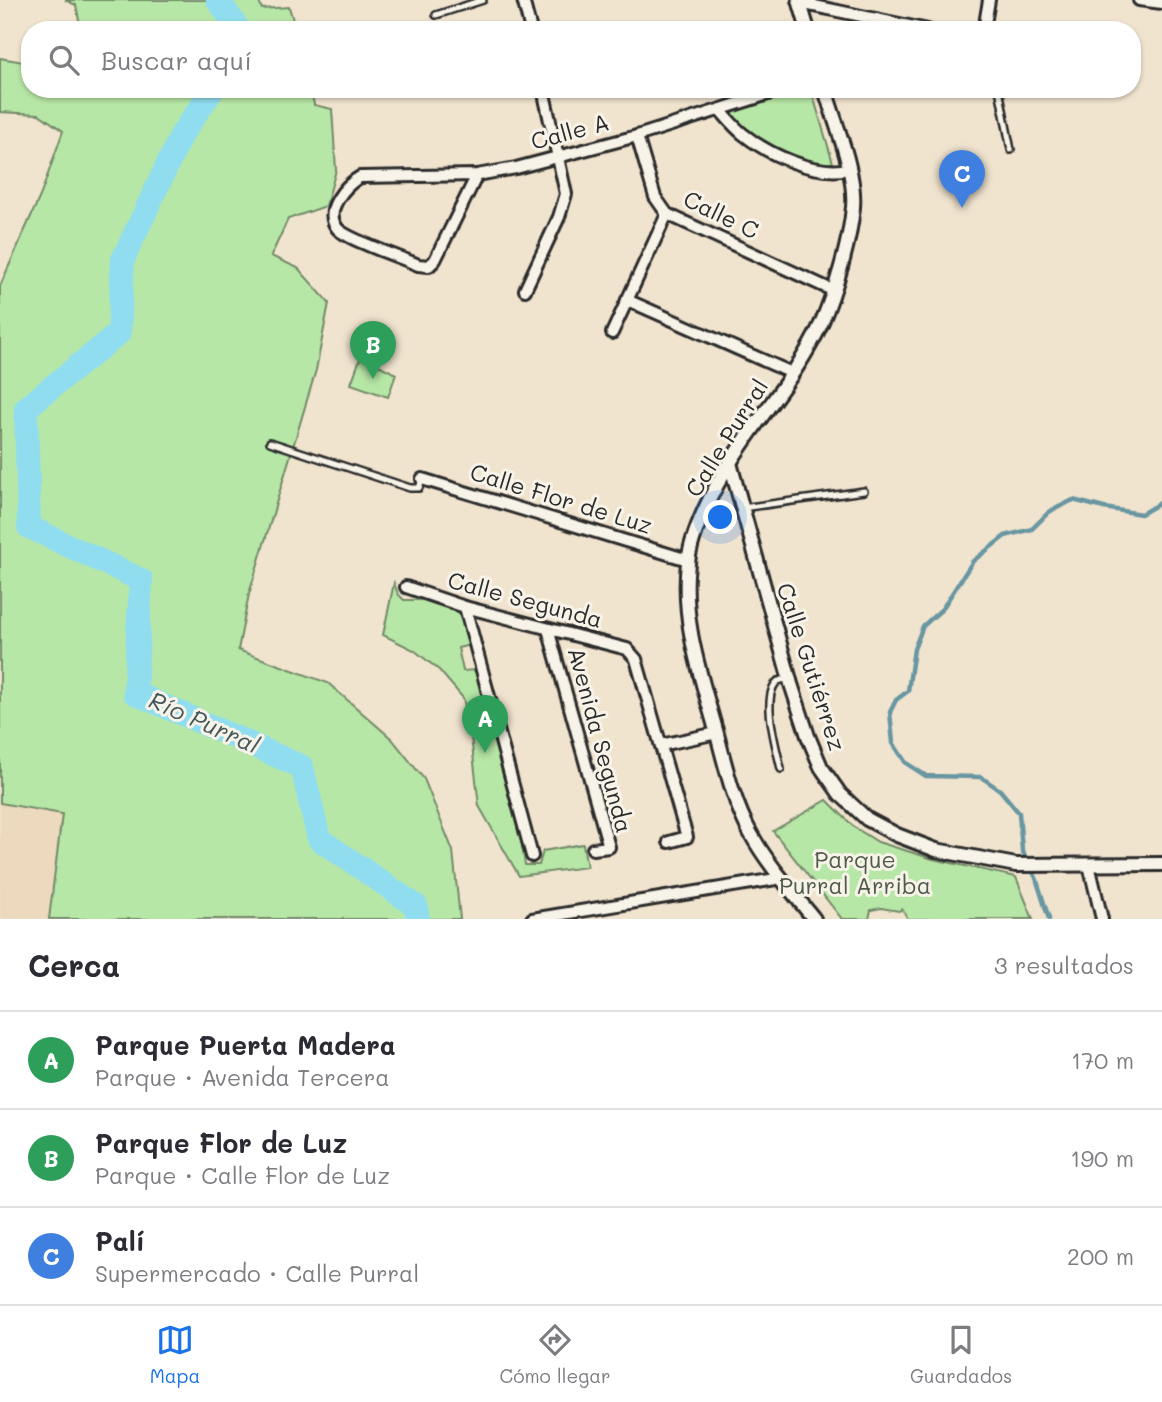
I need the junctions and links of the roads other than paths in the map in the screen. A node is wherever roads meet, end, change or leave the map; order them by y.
1 (483, 0) edge
2 (523, 0) edge
3 (989, 0) edge
4 (1139, 0) edge
5 (800, 2) edge
6 (1162, 3) edge
7 (436, 15) dead end
8 (529, 21) edge
9 (805, 21) edge
10 (887, 21) edge
11 (986, 21) edge
12 (545, 98) edge
13 (757, 98) edge
14 (828, 98) edge
15 (1001, 98) edge
16 (720, 110) junction
17 (637, 136) junction
18 (1011, 150) dead end
19 (558, 158) junction
20 (848, 169) junction
21 (477, 175) junction
22 (667, 214) junction
23 (524, 290) dead end
24 (832, 290) junction
25 (628, 300) junction
26 (612, 333) dead end
27 (792, 373) junction
28 (270, 442) dead end
29 (730, 463) junction
30 (422, 479) joint
31 (864, 491) dead end
32 (742, 508) junction
33 (688, 560) junction
34 (406, 587) dead end
35 (465, 607) junction
36 (548, 629) junction
37 (789, 678) junction
38 (717, 733) junction
39 (661, 745) junction
40 (781, 769) dead end
41 (669, 842) dead end
42 (593, 849) dead end
43 (532, 856) dead end
44 (1162, 864) edge
45 (1090, 865) junction
46 (782, 878) junction
47 (532, 919) edge
48 (814, 919) edge
49 (1102, 919) edge

1 - 7 lane
2 - 8 street
3 - 11 street
4 - 6 street
5 - 9 street
5 - 10 street
12 - 19 street
13 - 16 street, Calle A
14 - 20 street, Calle Purral
15 - 18 lane
16 - 17 street, Calle A
16 - 20 street
17 - 19 street, Calle A
17 - 22 street, Calle C
19 - 21 street, Calle A
19 - 23 street
20 - 24 street, Calle Purral
21 - 21 street, Calle A
22 - 24 street, Calle C
22 - 25 street
24 - 27 street, Calle Purral
25 - 26 street
25 - 27 street
27 - 29 street, Calle Purral
28 - 30 lane
29 - 32 street, Calle Gutiérrez
29 - 33 street, Calle Purral
30 - 33 street, Calle Flor de Luz
31 - 32 lane
32 - 37 street, Calle Gutiérrez
33 - 38 street, Calle Purral
34 - 35 street, Calle Segunda
35 - 36 street, Calle Segunda
35 - 43 street
36 - 39 street, Calle Segunda
36 - 42 street, Avenida Segunda
37 - 40 lane
37 - 45 street, Calle Gutiérrez
38 - 39 street
38 - 46 street, Calle Purral
39 - 41 street
44 - 45 street, Calle Gutiérrez
45 - 49 street
46 - 47 street
46 - 48 street, Calle Purral

